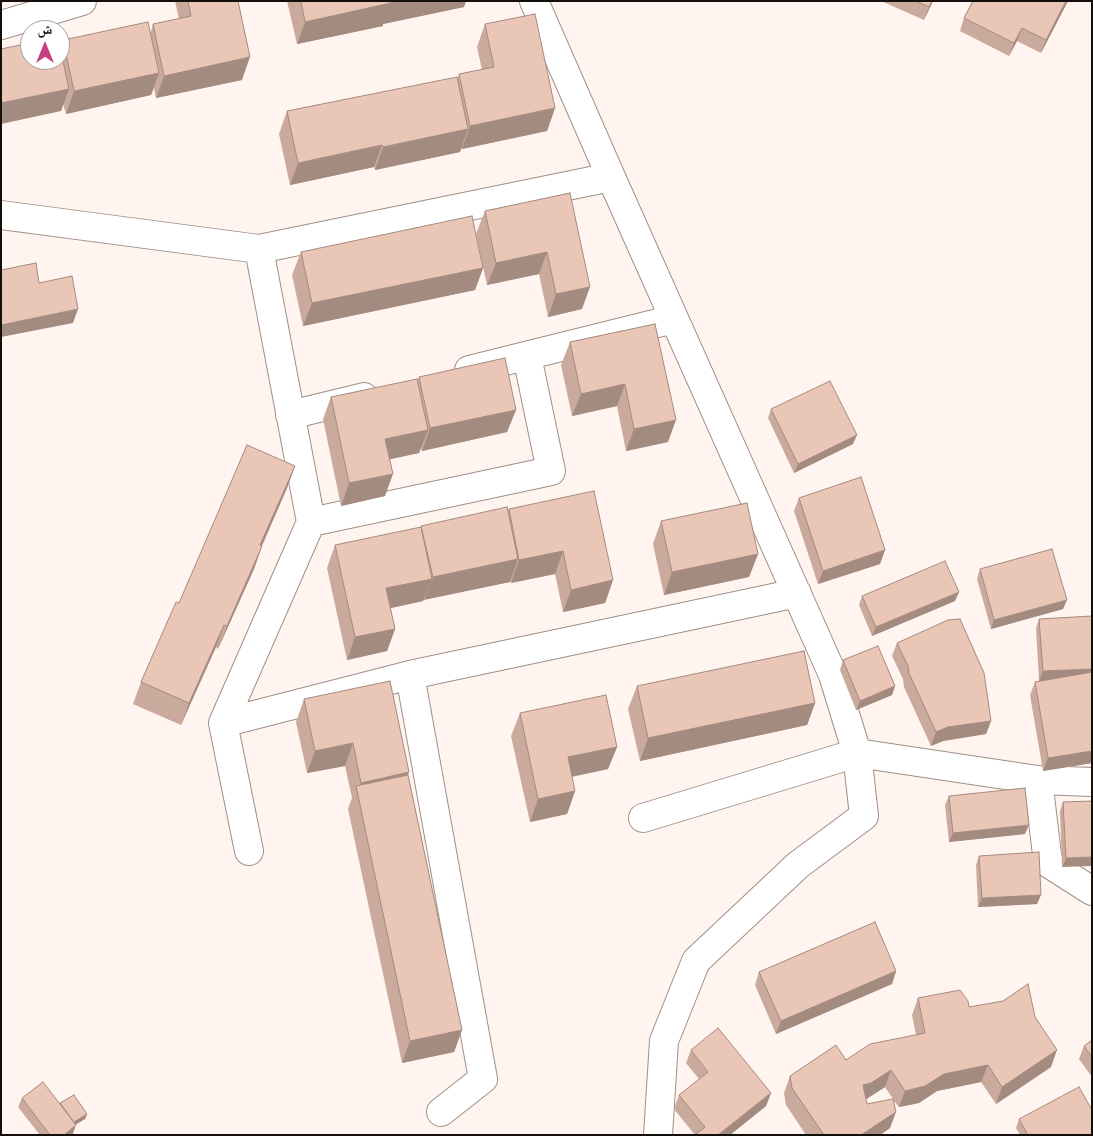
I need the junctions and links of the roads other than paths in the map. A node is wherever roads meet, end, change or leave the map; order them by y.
1 (82, 1) edge
2 (534, 1) edge
3 (11, 16) edge
4 (611, 177) junction
5 (1, 215) edge
6 (259, 249) junction
7 (674, 319) junction
8 (528, 356) junction
9 (442, 377) edge
10 (385, 392) edge
11 (290, 415) junction
12 (311, 522) junction
13 (797, 593) junction
14 (410, 675) junction
15 (223, 723) junction
16 (857, 753) junction
17 (1038, 780) junction
18 (1092, 782) edge
19 (643, 818) dead end
20 (249, 851) dead end
21 (1092, 891) edge
22 (441, 1112) dead end
23 (658, 1135) edge

1 - 3 street
2 - 4 street
4 - 6 street
4 - 7 street
5 - 6 street
6 - 11 street
7 - 8 street
7 - 13 street
8 - 9 street
8 - 12 street
10 - 11 street
11 - 12 street
12 - 15 street
13 - 14 street
13 - 16 street
14 - 15 street
14 - 22 street
15 - 20 street
16 - 17 street
16 - 19 street
16 - 23 street
17 - 18 street
17 - 21 street

